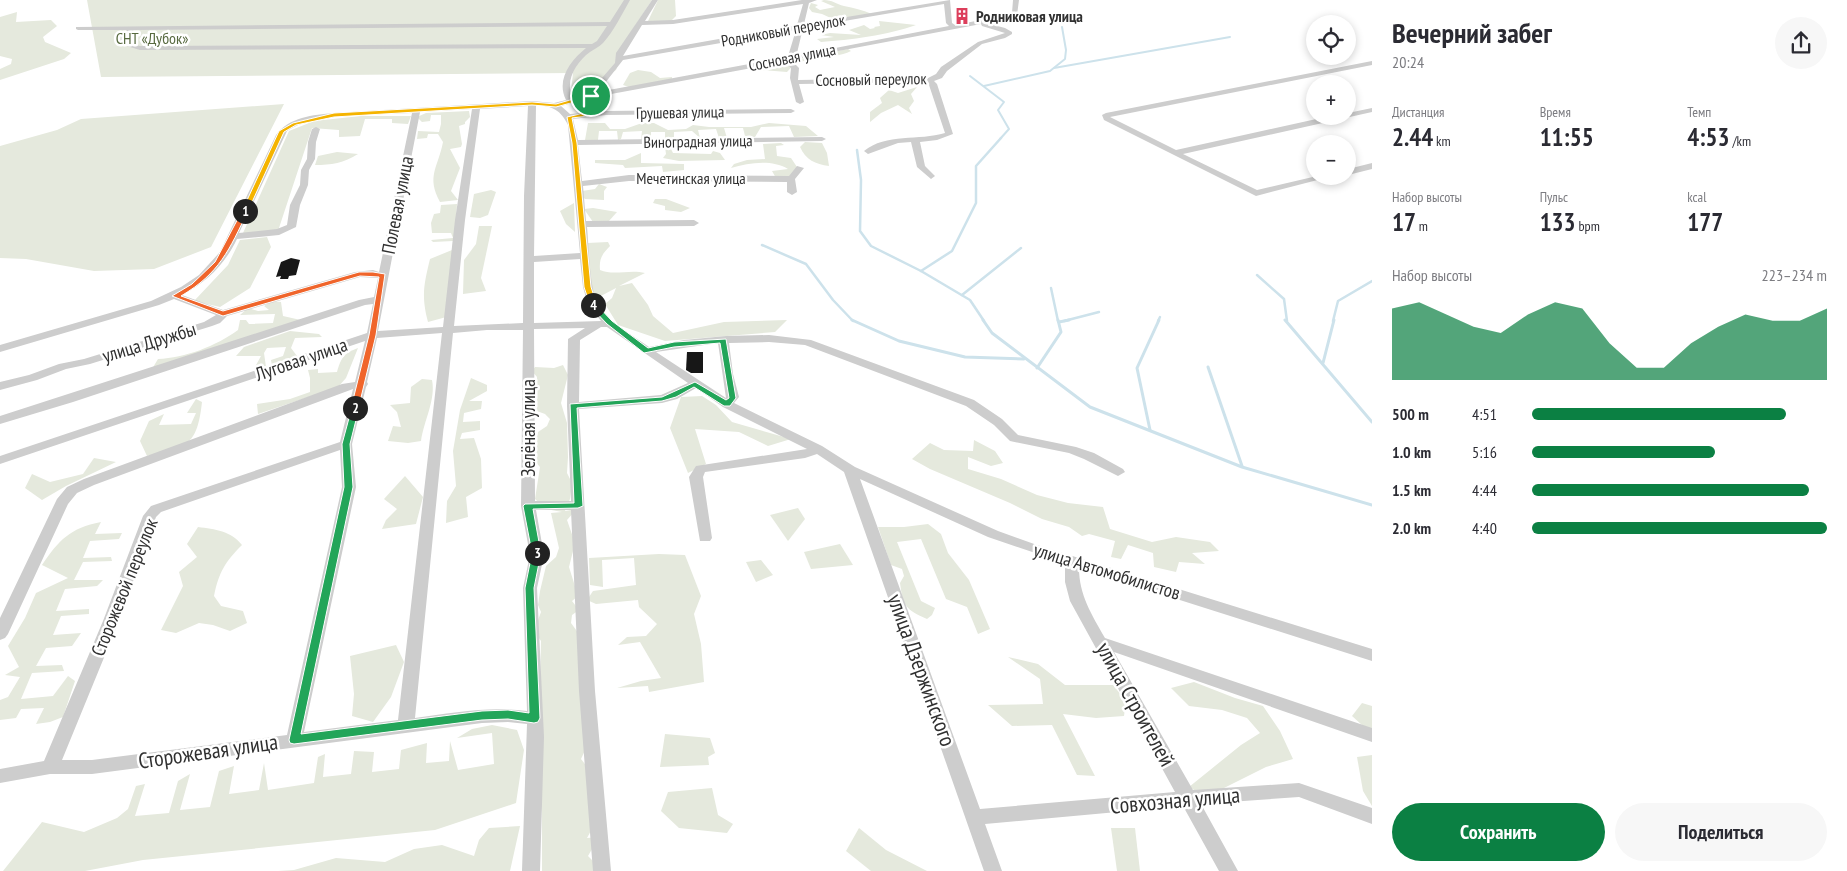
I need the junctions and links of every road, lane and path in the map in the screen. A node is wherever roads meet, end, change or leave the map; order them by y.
1 (627, 0) edge
2 (655, 0) edge
3 (809, 0) edge
4 (1016, 0) edge
5 (947, 1) edge
6 (641, 22) junction
7 (970, 24) junction
8 (610, 27) junction
9 (800, 27) junction
10 (953, 27) junction
11 (78, 28) dead end
12 (131, 29) junction
13 (461, 36) junction
14 (593, 46) junction
15 (796, 56) junction
16 (785, 58) junction
17 (620, 60) junction
18 (1372, 64) edge
19 (929, 80) junction
20 (795, 82) junction
21 (591, 96) junction
22 (570, 101) junction
23 (800, 102) dead end
24 (532, 103) junction
25 (476, 106) junction
26 (556, 106) junction
27 (416, 110) junction
28 (1372, 110) edge
29 (791, 111) dead end
30 (1356, 113) edge
31 (586, 115) junction
32 (570, 117) junction
33 (1306, 124) edge
34 (316, 129) dead end
35 (822, 138) dead end
36 (915, 140) junction
37 (574, 143) junction
38 (868, 151) dead end
39 (1175, 153) junction
40 (1372, 166) edge
41 (800, 168) dead end
42 (1356, 170) edge
43 (931, 176) dead end
44 (791, 179) junction
45 (1306, 181) edge
46 (578, 184) junction
47 (792, 192) dead end
48 (694, 223) dead end
49 (581, 224) junction
50 (234, 236) junction
51 (585, 256) junction
52 (529, 259) junction
53 (383, 276) junction
54 (175, 296) junction
55 (379, 300) junction
56 (223, 314) junction
57 (605, 324) junction
58 (529, 325) junction
59 (448, 330) junction
60 (372, 335) junction
61 (723, 341) junction
62 (0, 349) edge
63 (646, 351) junction
64 (362, 384) junction
65 (695, 384) junction
66 (0, 386) edge
67 (727, 404) junction
68 (573, 406) junction
69 (0, 420) edge
70 (346, 444) junction
71 (33, 449) junction
72 (818, 449) junction
73 (0, 460) edge
74 (0, 466) edge
75 (850, 470) junction
76 (1118, 472) dead end
77 (528, 506) junction
78 (578, 506) junction
79 (705, 538) dead end
80 (1072, 560) junction
81 (0, 634) edge
82 (1101, 642) junction
83 (1372, 655) edge
84 (534, 718) junction
85 (406, 724) junction
86 (1372, 735) edge
87 (294, 740) junction
88 (50, 767) junction
89 (0, 776) edge
90 (1189, 799) junction
91 (1372, 816) edge
92 (974, 817) junction
93 (531, 871) edge
94 (602, 871) edge
95 (993, 871) edge
96 (1229, 871) edge

1 - 8 street
2 - 6 street
3 - 6 street
3 - 9 street
4 - 7 street, Сосновая улица
5 - 9 street, Родниковый переулок
5 - 10 street
6 - 17 street
7 - 10 street, Сосновая улица
7 - 19 street, Сосновый переулок
8 - 13 street
8 - 14 street
9 - 15 street
9 - 17 street, Родниковый переулок
10 - 15 street, Сосновая улица
11 - 12 street
12 - 13 street
12 - 13 street
13 - 14 street
14 - 22 street
15 - 16 street, Сосновая улица
16 - 20 street
16 - 21 street, Сосновая улица
17 - 21 street
18 - 39 street
19 - 20 street, Сосновый переулок
19 - 36 street
20 - 23 street
21 - 22 street, Сосновая улица
21 - 31 street
22 - 26 street, Сосновая улица
24 - 25 street
24 - 26 street
24 - 52 street, Зелёная улица
25 - 27 street
25 - 59 street
26 - 32 street
27 - 50 street
27 - 53 street, Полевая улица
28 - 30 street
29 - 31 street, Грушевая улица
31 - 32 street, Грушевая улица
32 - 37 street, улица Автомобилистов
33 - 39 street
34 - 50 street
35 - 37 street, Виноградная улица
36 - 38 street
36 - 43 street
37 - 46 street, улица Автомобилистов
39 - 45 street
40 - 42 street
41 - 44 street
44 - 46 street, Мечетинская улица
44 - 47 street
46 - 49 street, улица Автомобилистов
48 - 49 street
49 - 51 street, улица Автомобилистов
50 - 54 street
51 - 52 street
51 - 57 street, улица Автомобилистов
52 - 58 street, Зелёная улица
53 - 55 street, Полевая улица
53 - 56 street, улица Дружбы
54 - 56 street
54 - 62 street
55 - 60 street, Полевая улица
55 - 69 street, Луговая улица
56 - 66 street, улица Дружбы
57 - 58 street, Луговая улица
57 - 63 street, улица Автомобилистов
57 - 68 street
58 - 59 street, Луговая улица
58 - 77 street, Зелёная улица
59 - 60 street, Луговая улица
59 - 85 street
60 - 64 street, Полевая улица
60 - 71 street, Луговая улица
61 - 63 street
61 - 67 street
61 - 76 street
63 - 65 street, улица Автомобилистов
64 - 70 street, Полевая улица
64 - 81 street
65 - 67 street, улица Автомобилистов
65 - 68 street
67 - 72 street, улица Автомобилистов
68 - 78 street
70 - 87 street, Полевая улица
70 - 88 street, Сторожевой переулок
71 - 73 street, Луговая улица
71 - 74 street, Луговая улица
72 - 75 street, улица Автомобилистов
72 - 79 street
75 - 80 street, улица Автомобилистов
75 - 92 street, улица Дзержинского
77 - 78 street
77 - 84 street, Зелёная улица
78 - 94 street
80 - 82 street, улица Строителей
80 - 83 street, улица Автомобилистов
82 - 86 street
82 - 90 street, улица Строителей
84 - 85 street, Сторожевая улица
84 - 93 street, Зелёная улица
85 - 87 street, Сторожевая улица
87 - 88 street, Сторожевая улица
88 - 89 street, Сторожевая улица
90 - 91 street, Совхозная улица
90 - 92 street, Совхозная улица
90 - 96 street, улица Строителей
92 - 95 street, улица Дзержинского

